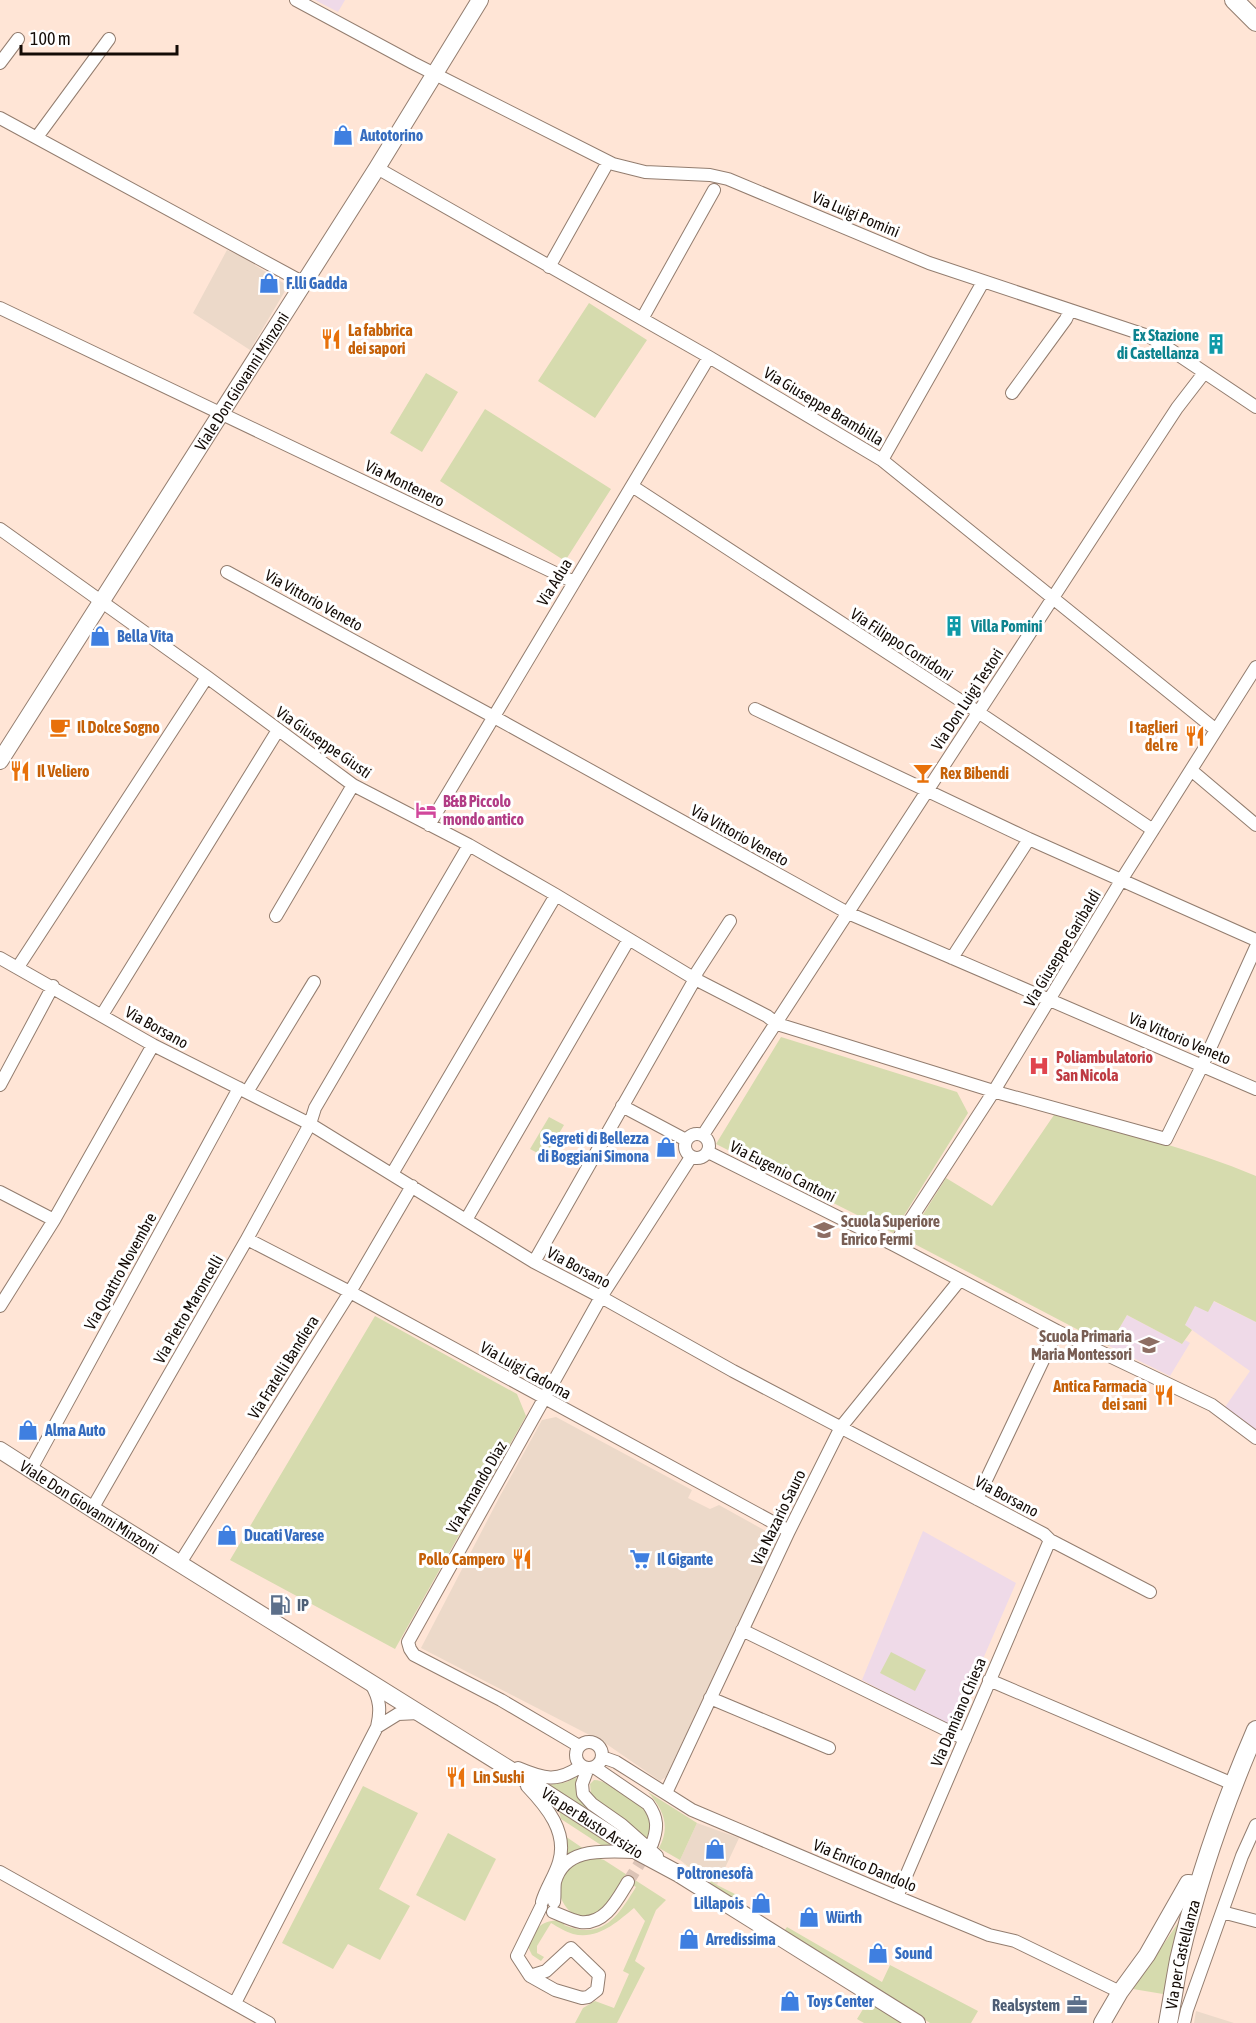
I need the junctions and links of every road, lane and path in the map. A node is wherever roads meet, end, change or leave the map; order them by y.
1 (296, 0) edge
2 (480, 0) edge
3 (1234, 0) edge
4 (1256, 22) edge
5 (18, 39) dead end
6 (109, 39) dead end
7 (0, 63) edge
8 (435, 75) junction
9 (0, 117) edge
10 (37, 137) junction
11 (608, 162) junction
12 (376, 168) junction
13 (714, 190) dead end
14 (549, 267) junction
15 (983, 282) junction
16 (304, 283) junction
17 (0, 308) edge
18 (1070, 310) junction
19 (642, 319) junction
20 (709, 357) junction
21 (1204, 373) junction
22 (1012, 393) dead end
23 (1256, 407) edge
24 (222, 413) junction
25 (882, 460) junction
26 (632, 486) junction
27 (0, 530) edge
28 (227, 572) dead end
29 (574, 582) junction
30 (1054, 597) junction
31 (100, 603) junction
32 (1256, 667) edge
33 (207, 677) junction
34 (1243, 688) junction
35 (1256, 692) edge
36 (755, 709) dead end
37 (978, 712) junction
38 (494, 717) junction
39 (278, 730) junction
40 (1216, 730) junction
41 (0, 761) edge
42 (1191, 770) junction
43 (353, 785) junction
44 (929, 790) junction
45 (429, 825) junction
46 (1256, 825) edge
47 (1153, 830) junction
48 (1029, 839) junction
49 (469, 845) junction
50 (1122, 879) junction
51 (556, 895) junction
52 (848, 913) junction
53 (276, 916) dead end
54 (730, 921) dead end
55 (629, 939) junction
56 (1256, 940) edge
57 (1256, 947) edge
58 (0, 958) edge
59 (952, 958) junction
60 (18, 967) junction
61 (695, 979) junction
62 (314, 982) dead end
63 (53, 986) junction
64 (1051, 1000) junction
65 (102, 1015) junction
66 (777, 1024) junction
67 (153, 1045) junction
68 (1202, 1066) junction
69 (0, 1085) edge
70 (1256, 1089) edge
71 (243, 1090) junction
72 (994, 1091) junction
73 (622, 1106) junction
74 (310, 1124) junction
75 (703, 1135) junction
76 (686, 1140) junction
77 (708, 1152) junction
78 (691, 1157) junction
79 (392, 1174) junction
80 (412, 1186) junction
81 (0, 1192) edge
82 (54, 1220) junction
83 (466, 1220) junction
84 (247, 1239) junction
85 (894, 1245) junction
86 (534, 1262) junction
87 (958, 1281) junction
88 (350, 1292) junction
89 (601, 1297) junction
90 (0, 1306) edge
91 (1057, 1331) junction
92 (544, 1399) junction
93 (842, 1427) junction
94 (1256, 1438) edge
95 (4, 1454) edge
96 (31, 1469) junction
97 (977, 1499) junction
98 (92, 1509) junction
99 (789, 1531) junction
100 (1050, 1540) junction
101 (180, 1563) junction
102 (1150, 1592) dead end
103 (742, 1630) junction
104 (989, 1680) junction
105 (371, 1683) junction
106 (710, 1698) junction
107 (419, 1713) junction
108 (377, 1726) junction
109 (1256, 1730) edge
110 (965, 1739) junction
111 (579, 1746) junction
112 (475, 1748) junction
113 (829, 1748) dead end
114 (591, 1765) junction
115 (514, 1772) junction
116 (1233, 1784) junction
117 (666, 1793) junction
118 (1256, 1825) edge
119 (645, 1848) junction
120 (1242, 1856) junction
121 (1256, 1858) edge
122 (0, 1872) edge
123 (679, 1874) junction
124 (628, 1882) tunnel mouth
125 (1199, 1884) junction
126 (897, 1897) junction
127 (549, 1907) junction
128 (1222, 1912) junction
129 (1256, 1921) edge
130 (530, 1976) junction
131 (1120, 1992) junction
132 (235, 2003) junction
133 (269, 2023) edge
134 (917, 2023) edge
135 (1102, 2023) edge
136 (1168, 2023) edge
137 (1184, 2023) edge

1 - 8 street, Via Luigi Pomini
2 - 8 street, Viale Don Giovanni Minzoni
3 - 4 main road
5 - 7 street
6 - 10 street
8 - 11 street, Via Luigi Pomini
8 - 12 street, Viale Don Giovanni Minzoni
9 - 10 street
10 - 16 street
11 - 14 street
11 - 15 street, Via Luigi Pomini
12 - 14 street, Via Giuseppe Brambilla
12 - 16 street, Viale Don Giovanni Minzoni
13 - 19 street
14 - 19 street, Via Giuseppe Brambilla
15 - 18 street, Via Luigi Pomini
15 - 25 street
16 - 24 street, Viale Don Giovanni Minzoni
17 - 24 street, Via Montenero
18 - 21 street, Via Luigi Pomini
18 - 22 street
19 - 20 street, Via Giuseppe Brambilla
20 - 25 street, Via Giuseppe Brambilla
20 - 26 street, Via Adua
21 - 23 street, Via Luigi Pomini
21 - 30 street, Via Don Luigi Testori
24 - 29 street, Via Montenero
24 - 31 street, Viale Don Giovanni Minzoni
25 - 30 street, Via Giuseppe Brambilla
26 - 29 street, Via Adua
26 - 37 street, Via Filippo Corridoni
27 - 31 street, Via Giuseppe Giusti
28 - 38 street, Via Vittorio Veneto
29 - 38 street, Via Adua
30 - 37 street, Via Don Luigi Testori
30 - 40 street, Via Giuseppe Brambilla
31 - 33 street, Via Giuseppe Giusti
31 - 41 street, Viale Don Giovanni Minzoni
32 - 34 street, Via Giuseppe Garibaldi
33 - 39 street, Via Giuseppe Giusti
33 - 60 street
34 - 35 street
34 - 40 street, Via Giuseppe Garibaldi
36 - 44 street
37 - 44 street, Via Don Luigi Testori
37 - 47 street, Via Filippo Corridoni
38 - 45 street, Via Adua
38 - 52 street, Via Vittorio Veneto
39 - 43 street, Via Giuseppe Giusti
39 - 65 street
40 - 42 street, Via Giuseppe Garibaldi
42 - 46 street
42 - 47 street, Via Giuseppe Garibaldi
43 - 45 street, Via Giuseppe Giusti
43 - 53 street
44 - 48 street
44 - 52 street, Via Don Luigi Testori
45 - 49 street, Via Giuseppe Giusti
47 - 50 street, Via Giuseppe Garibaldi
48 - 50 street
48 - 59 street
49 - 51 street, Via Giuseppe Giusti
49 - 74 street, Via Pietro Maroncelli
50 - 56 street
50 - 64 street, Via Giuseppe Garibaldi
51 - 55 street, Via Giuseppe Giusti
51 - 79 street
52 - 59 street, Via Vittorio Veneto
52 - 66 street, Via Don Luigi Testori
54 - 61 street
55 - 61 street, Via Giuseppe Giusti
55 - 83 street
57 - 68 street
58 - 60 street, Via Borsano
59 - 64 street, Via Vittorio Veneto
60 - 63 street, Via Borsano
61 - 66 street, Via Giuseppe Giusti
61 - 73 street
62 - 71 street, Via Quattro Novembre
63 - 65 street, Via Borsano
63 - 69 street
64 - 68 street, Via Vittorio Veneto
64 - 72 street, Via Giuseppe Garibaldi
65 - 67 street, Via Borsano
66 - 72 street, Via Giuseppe Giusti
66 - 75 street, Via Don Luigi Testori
67 - 71 street, Via Borsano
67 - 82 street
68 - 70 street, Via Vittorio Veneto
68 - 72 street, Via Giuseppe Giusti
71 - 74 street, Via Borsano
71 - 96 street, Via Quattro Novembre
72 - 85 street, Via Giuseppe Garibaldi
73 - 76 street
73 - 86 street
74 - 79 street, Via Borsano
74 - 84 street, Via Pietro Maroncelli
75 - 76 street
75 - 77 street
76 - 78 street
77 - 78 street
77 - 85 street, Via Eugenio Cantoni
78 - 89 street
79 - 80 street, Via Borsano
80 - 83 street, Via Borsano
80 - 88 street, Via Fratelli Bandiera
81 - 82 street
82 - 90 street
83 - 86 street, Via Borsano
84 - 88 street, Via Luigi Cadorna
84 - 98 street, Via Pietro Maroncelli
85 - 87 street, Via Eugenio Cantoni
86 - 89 street, Via Borsano
87 - 91 street, Via Eugenio Cantoni
87 - 93 street, Via Nazario Sauro
88 - 92 street, Via Luigi Cadorna
88 - 101 street, Via Fratelli Bandiera
89 - 92 street, Via Armando Diaz
89 - 93 street, Via Borsano
91 - 94 street, Via Eugenio Cantoni
91 - 97 street
92 - 99 street, Via Luigi Cadorna
92 - 111 street, Via Armando Diaz
93 - 97 street, Via Borsano
93 - 99 street, Via Nazario Sauro
95 - 96 street, Viale Don Giovanni Minzoni
96 - 98 street, Viale Don Giovanni Minzoni
97 - 100 street, Via Borsano
98 - 101 street, Viale Don Giovanni Minzoni
99 - 103 street, Via Nazario Sauro
100 - 102 street, Via Borsano
100 - 104 street, Via Damiano Chiesa
101 - 105 street, Via per Busto Arsizio
103 - 106 street, Via Nazario Sauro
103 - 110 street
104 - 110 street, Via Damiano Chiesa
104 - 116 street
105 - 107 street, Via per Busto Arsizio
105 - 108 street
106 - 113 street
106 - 117 street, Via Nazario Sauro
107 - 108 street
107 - 112 street, Via per Busto Arsizio
108 - 132 street
109 - 116 main road, Via per Castellanza
110 - 126 street, Via Damiano Chiesa
111 - 114 street
111 - 114 street, Via Enrico Dandolo
112 - 114 street
112 - 115 street, Via per Busto Arsizio
114 - 117 street, Via Enrico Dandolo
114 - 119 street
114 - 123 street
115 - 119 street, Via per Busto Arsizio
115 - 127 street
116 - 125 main road, Via per Castellanza
117 - 126 street, Via Enrico Dandolo
118 - 120 street
119 - 123 street, Via per Busto Arsizio
119 - 127 street
120 - 121 street
120 - 128 street
122 - 132 street
123 - 134 street, Via per Busto Arsizio
124 - 127 street
125 - 131 street
125 - 136 main road, Via per Castellanza
126 - 131 street, Via Enrico Dandolo
127 - 130 street
128 - 129 street
128 - 137 street
130 - 130 street
131 - 135 street
132 - 133 street

